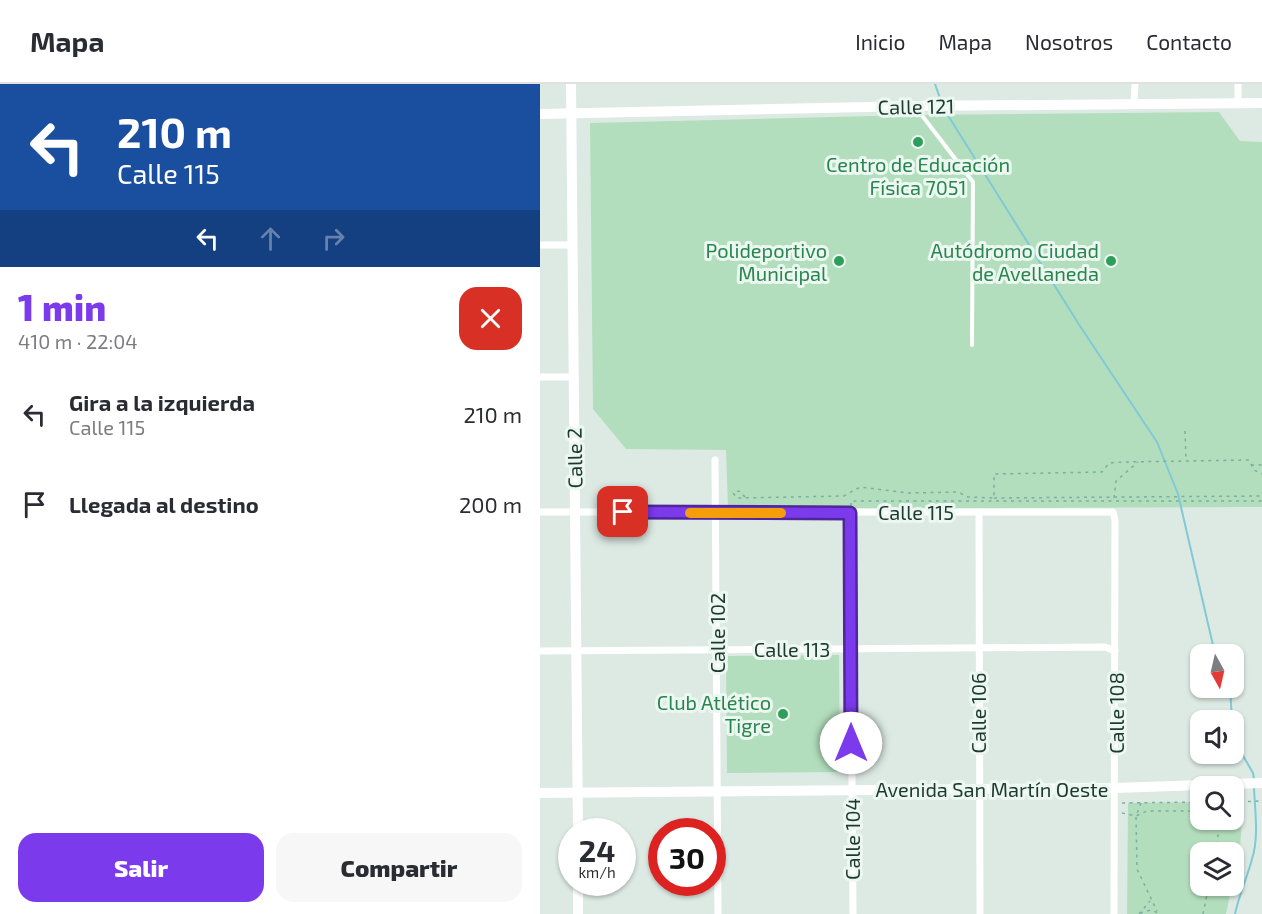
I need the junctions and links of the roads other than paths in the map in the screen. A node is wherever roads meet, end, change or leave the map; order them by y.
1 (571, 84) edge
2 (1135, 84) edge
3 (1238, 84) edge
4 (1238, 103) junction
5 (1262, 103) edge
6 (1134, 104) junction
7 (915, 106) junction
8 (540, 114) edge
9 (571, 114) junction
10 (540, 245) edge
11 (572, 245) junction
12 (972, 345) dead end
13 (540, 377) edge
14 (573, 377) junction
15 (715, 460) dead end
16 (540, 512) edge
17 (574, 512) junction
18 (979, 512) junction
19 (1113, 512) joint
20 (716, 513) junction
21 (850, 513) junction
22 (978, 647) junction
23 (717, 649) junction
24 (851, 649) junction
25 (540, 651) edge
26 (576, 651) junction
27 (1116, 651) junction
28 (1262, 783) edge
29 (1115, 788) junction
30 (978, 789) junction
31 (851, 790) junction
32 (717, 791) junction
33 (577, 792) junction
34 (540, 793) edge
35 (578, 818) edge
36 (578, 896) edge
37 (578, 914) edge
38 (718, 914) edge
39 (853, 914) edge
40 (980, 914) edge
41 (1114, 914) edge

1 - 9 street, Calle 2
2 - 6 street
3 - 4 street
4 - 5 street, Calle 121
4 - 6 street, Calle 121
6 - 7 street, Calle 121
7 - 9 street, Calle 121
7 - 12 lane
8 - 9 street, Calle 121
9 - 11 street, Calle 2
10 - 11 street
11 - 14 street, Calle 2
13 - 14 street
14 - 17 street, Calle 2
15 - 20 street, Calle 102
16 - 17 street, Calle 115
17 - 20 street, Calle 115
17 - 26 street, Calle 2
18 - 19 street, Calle 115
18 - 21 street, Calle 115
18 - 22 street, Calle 106
19 - 27 street, Calle 108
20 - 21 street, Calle 115
20 - 23 street, Calle 102
21 - 24 street, Calle 104
22 - 24 street, Calle 113
22 - 27 street, Calle 113
22 - 30 street, Calle 106
23 - 24 street, Calle 113
23 - 26 street, Calle 113
23 - 32 street, Calle 102
24 - 31 street, Calle 104
25 - 26 street, Calle 113
26 - 33 street, Calle 2
27 - 29 street, Calle 108
28 - 29 street, Avenida San Martín Oeste
29 - 30 street, Avenida San Martín Oeste
29 - 41 street, Calle 108
30 - 31 street, Avenida San Martín Oeste
30 - 40 street, Calle 106
31 - 32 street, Avenida San Martín Oeste
31 - 39 street, Calle 104
32 - 33 street, Avenida San Martín Oeste
32 - 38 street, Calle 102
33 - 34 street, Avenida San Martín Oeste
33 - 35 street, Calle 2
36 - 37 street

